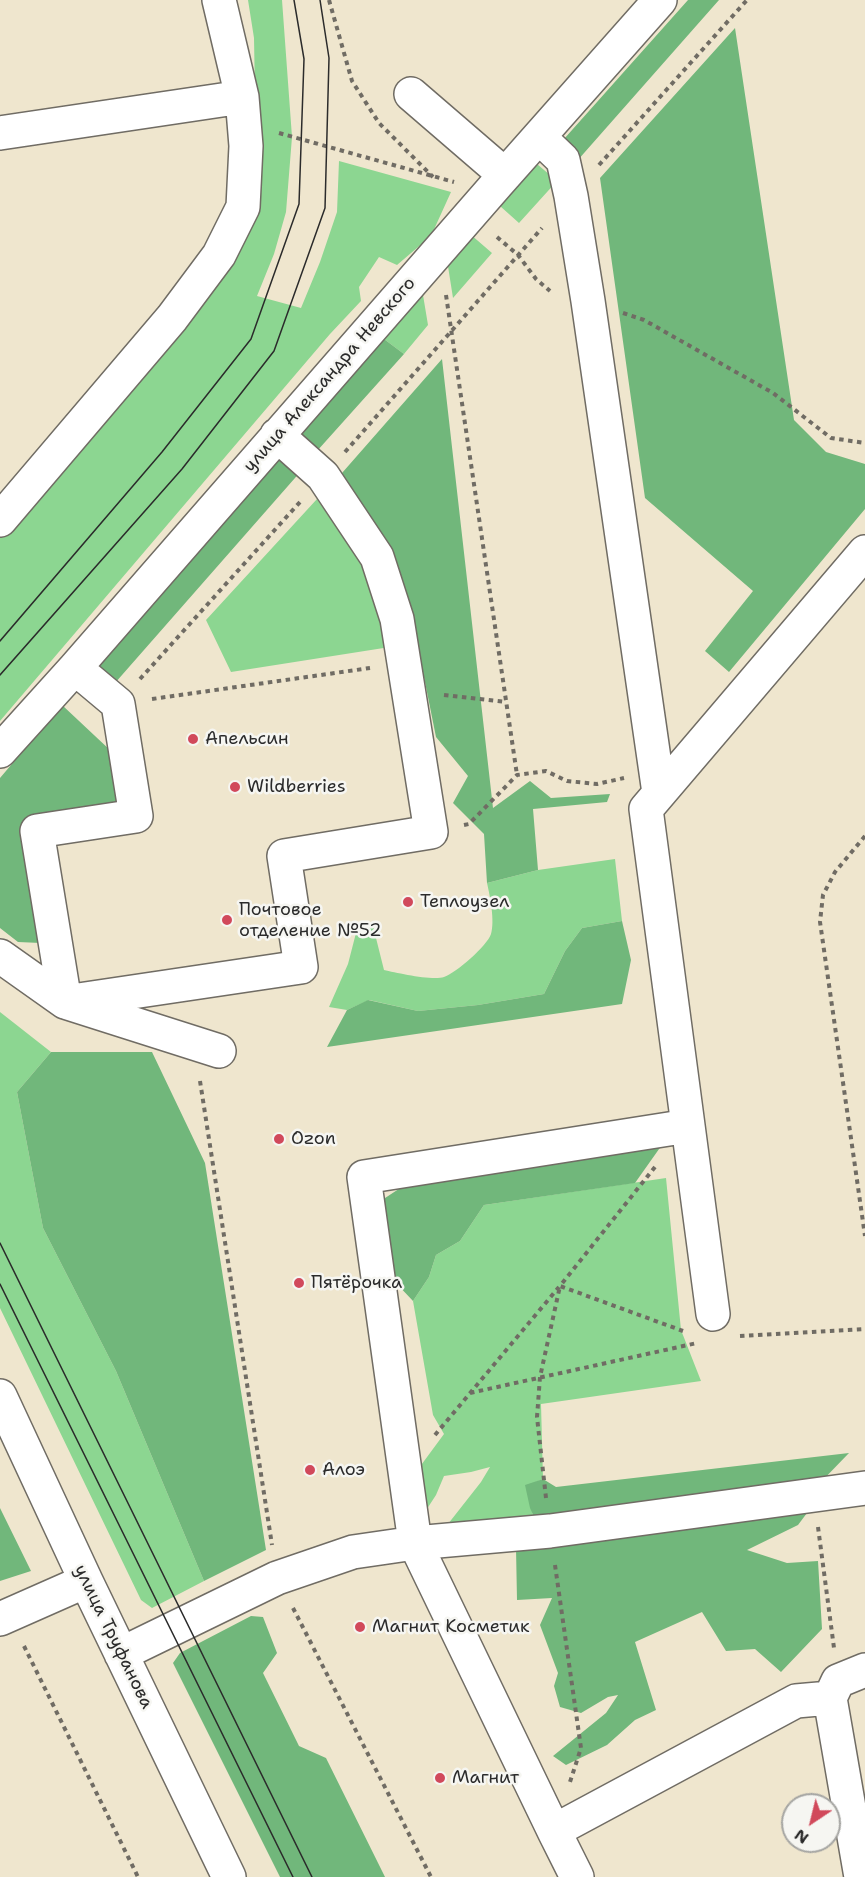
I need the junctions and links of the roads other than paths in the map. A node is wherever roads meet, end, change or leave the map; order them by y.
1 (219, 0) edge
2 (660, 0) edge
3 (411, 94) dead end
4 (242, 97) junction
5 (0, 133) edge
6 (539, 137) junction
7 (501, 179) junction
8 (277, 435) junction
9 (0, 520) edge
10 (865, 552) edge
11 (75, 668) junction
12 (0, 751) edge
13 (659, 793) junction
14 (0, 956) edge
15 (65, 1002) junction
16 (207, 1047) road end
17 (688, 1126) junction
18 (714, 1327) road end
19 (0, 1396) edge
20 (865, 1488) edge
21 (415, 1543) junction
22 (86, 1581) junction
23 (5, 1617) edge
24 (121, 1654) junction
25 (844, 1683) edge
26 (554, 1831) junction
27 (227, 1877) edge
28 (577, 1877) edge
29 (861, 1877) edge

1 - 4 street
2 - 6 street, улица Александра Невского
3 - 7 street
4 - 5 street
4 - 9 street
6 - 7 street, улица Александра Невского
6 - 13 street
7 - 8 street, улица Александра Невского
8 - 11 street, улица Александра Невского
8 - 15 street
10 - 13 street
11 - 12 street, улица Александра Невского
11 - 15 street
13 - 17 street
14 - 15 street
15 - 16 street
17 - 18 street
17 - 21 street
19 - 22 street, улица Труфанова
20 - 21 street
21 - 24 street
21 - 26 street
22 - 23 street
22 - 24 street, улица Труфанова
24 - 27 street, улица Труфанова
25 - 26 street
25 - 29 street
26 - 28 street

